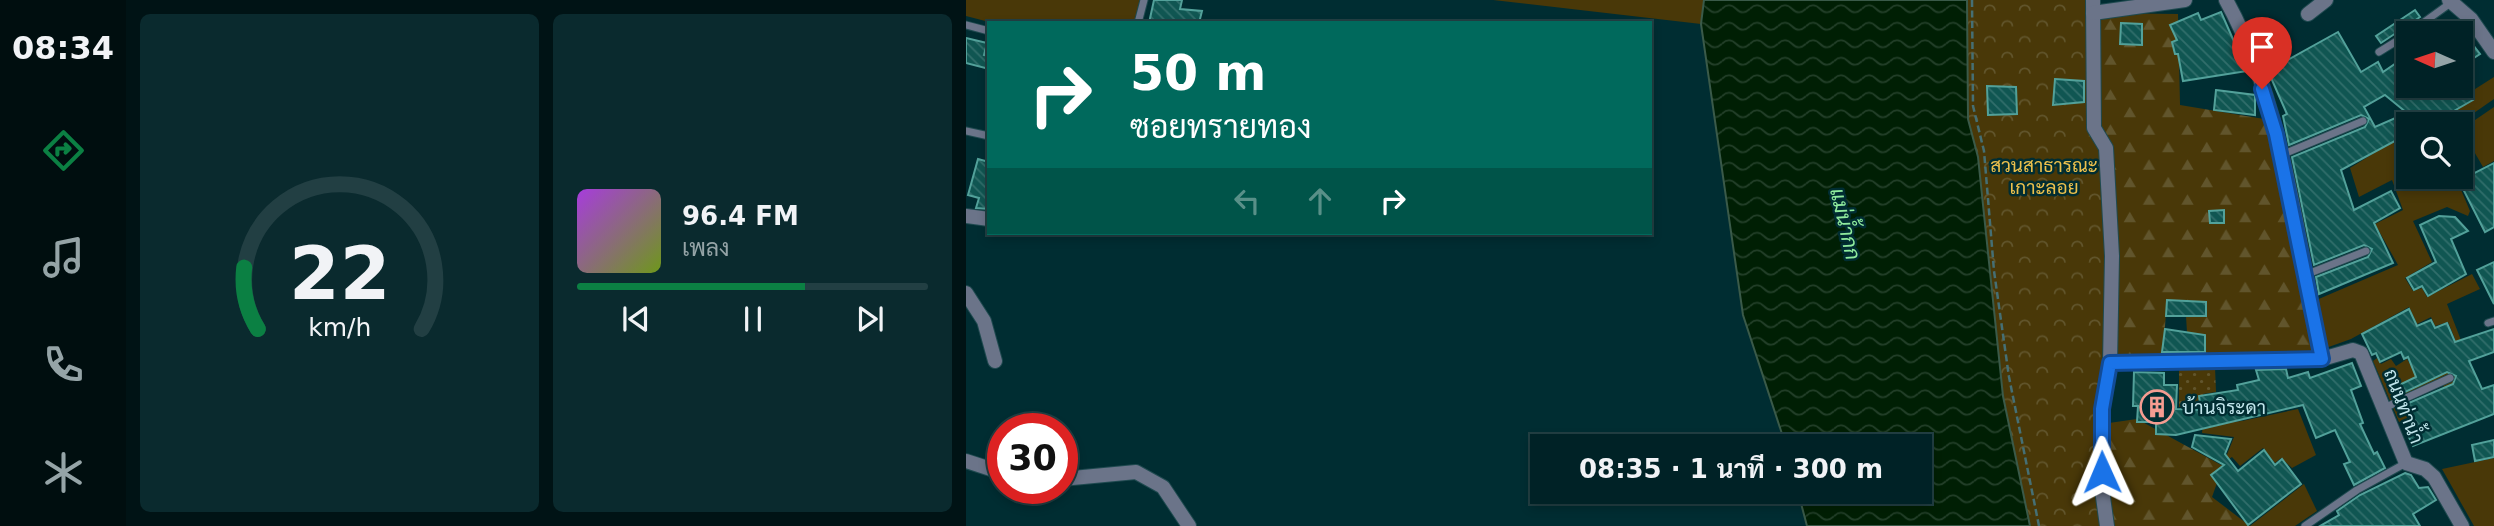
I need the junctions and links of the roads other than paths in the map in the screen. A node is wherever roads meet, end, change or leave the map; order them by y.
1 (1144, 0) edge
2 (2185, 0) edge
3 (2226, 0) edge
4 (2326, 0) edge
5 (2451, 1) edge
6 (2093, 7) edge
7 (2308, 14) dead end
8 (1139, 21) edge
9 (2426, 21) edge
10 (966, 25) edge
11 (987, 30) edge
12 (2396, 42) edge
13 (2379, 52) dead end
14 (2494, 52) edge
15 (2363, 121) dead end
16 (966, 131) edge
17 (987, 136) edge
18 (2280, 156) junction
19 (966, 216) edge
20 (987, 219) edge
21 (2366, 251) dead end
22 (2305, 275) junction
23 (966, 293) edge
24 (2322, 359) junction
25 (995, 361) dead end
26 (2110, 363) junction
27 (2450, 378) dead end
28 (2383, 408) junction
29 (966, 461) edge
30 (2406, 463) junction
31 (987, 468) edge
32 (1078, 478) edge
33 (1189, 526) edge
34 (2107, 526) edge
35 (2305, 526) edge
36 (2462, 526) edge

1 - 8 lane
2 - 6 street
3 - 18 street
4 - 7 street
5 - 9 lane
5 - 14 street
6 - 26 street
10 - 11 lane
12 - 13 lane
15 - 18 lane
16 - 17 lane
18 - 22 street
19 - 20 street
21 - 22 lane
22 - 24 street
23 - 25 street
24 - 26 street
24 - 28 street, ถนนท่าน้ำ
26 - 34 street
27 - 28 lane
28 - 30 street, ถนนท่าน้ำ
29 - 31 street
30 - 35 lane
30 - 36 street, ถนนท่าน้ำ
32 - 33 street

